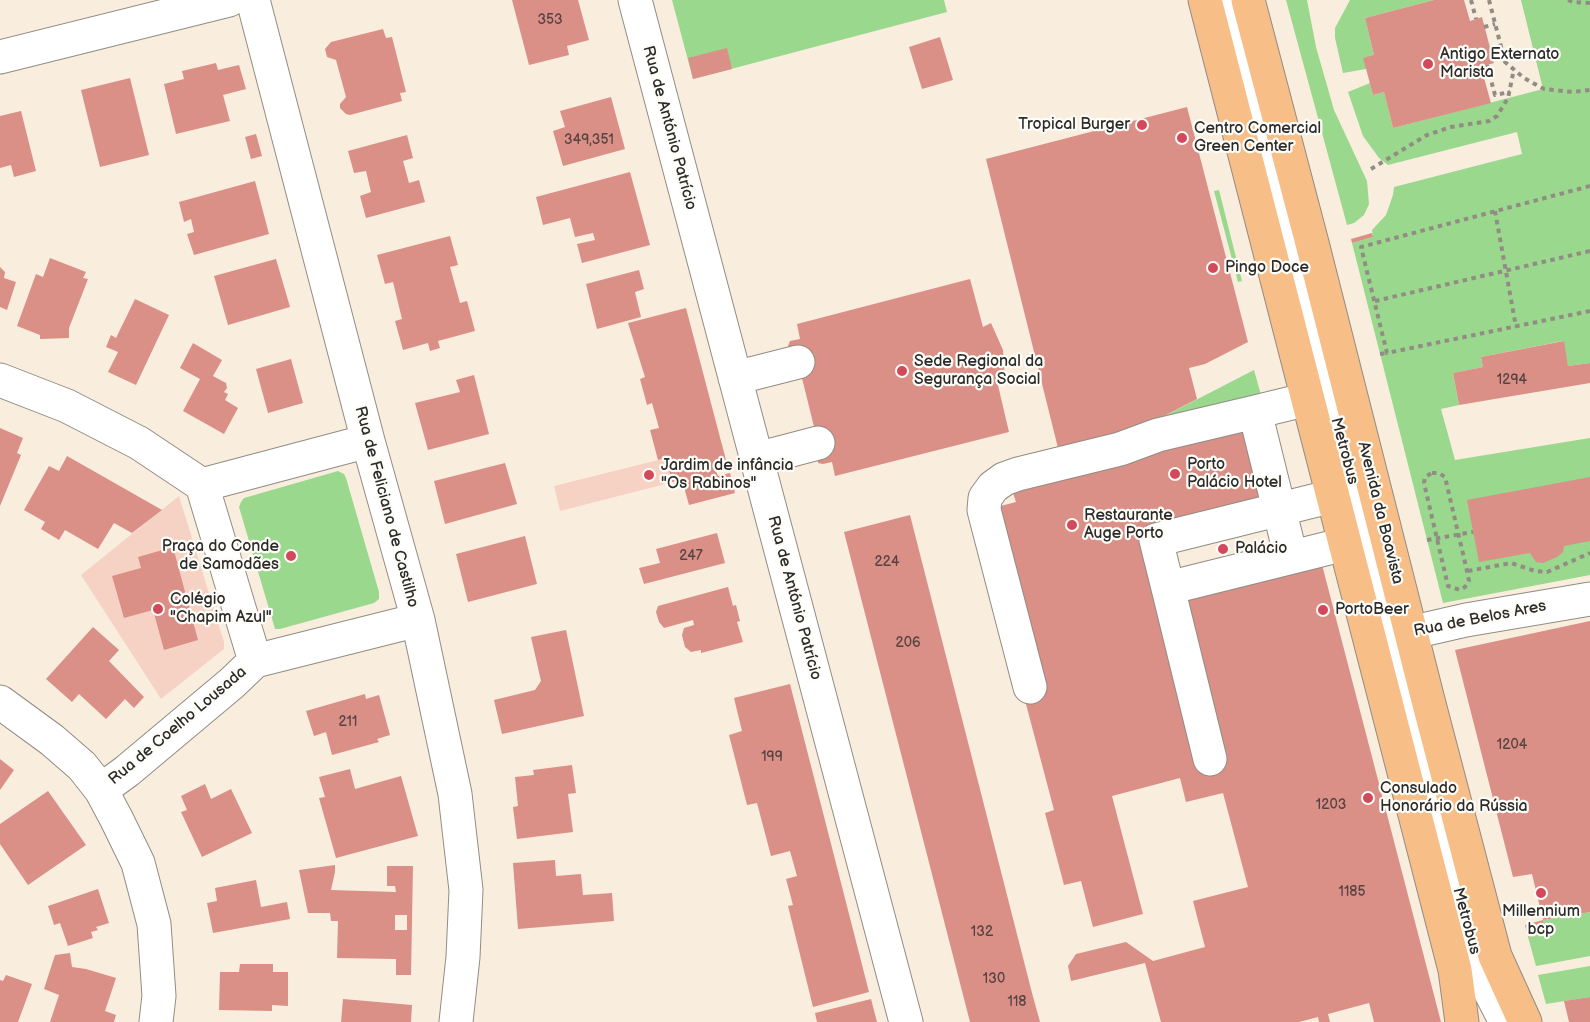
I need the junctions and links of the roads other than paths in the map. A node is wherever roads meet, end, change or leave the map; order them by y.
1 (229, 0) edge
2 (253, 0) edge
3 (635, 0) edge
4 (1205, 0) edge
5 (1226, 0) edge
6 (1248, 0) edge
7 (0, 57) edge
8 (798, 362) dead end
9 (735, 378) junction
10 (0, 381) edge
11 (1308, 399) junction
12 (1255, 412) junction
13 (368, 441) junction
14 (818, 443) dead end
15 (756, 459) junction
16 (202, 485) junction
17 (1333, 496) junction
18 (1279, 509) junction
19 (1345, 544) junction
20 (1291, 557) junction
21 (1168, 588) junction
22 (1590, 599) edge
23 (418, 620) junction
24 (1391, 637) junction
25 (255, 661) junction
26 (1030, 687) dead end
27 (0, 702) edge
28 (1210, 759) dead end
29 (100, 790) junction
30 (1480, 972) junction
31 (156, 1022) edge
32 (456, 1022) edge
33 (906, 1022) edge
34 (1462, 1022) edge
35 (1480, 1022) edge
36 (1506, 1022) edge
37 (1525, 1022) edge

1 - 7 street
2 - 13 street, Rua de Feliciano de Castilho
3 - 9 street, Rua de António Patrício
4 - 11 main road, Avenida da Boavista
5 - 24 street, Metrobus
6 - 24 main road, Avenida da Boavista
8 - 9 street
9 - 15 street, Rua de António Patrício
10 - 16 street
11 - 12 street
11 - 17 main road, Avenida da Boavista
12 - 18 street
12 - 26 street
13 - 16 street
13 - 23 street, Rua de Feliciano de Castilho
14 - 15 street
15 - 33 street, Rua de António Patrício
16 - 25 street
17 - 18 street
17 - 19 main road, Avenida da Boavista
18 - 20 street
18 - 21 street
19 - 20 street
19 - 24 main road, Avenida da Boavista
20 - 21 street
21 - 28 street
22 - 24 street, Rua de Belos Ares
23 - 25 street
23 - 32 street, Rua de Feliciano de Castilho
24 - 30 street, Metrobus
24 - 34 main road, Avenida da Boavista
24 - 37 main road, Avenida da Boavista
25 - 29 street, Rua de Coelho Lousada
27 - 29 street
29 - 31 street
30 - 35 street, Metrobus
30 - 36 street, Metrobus

